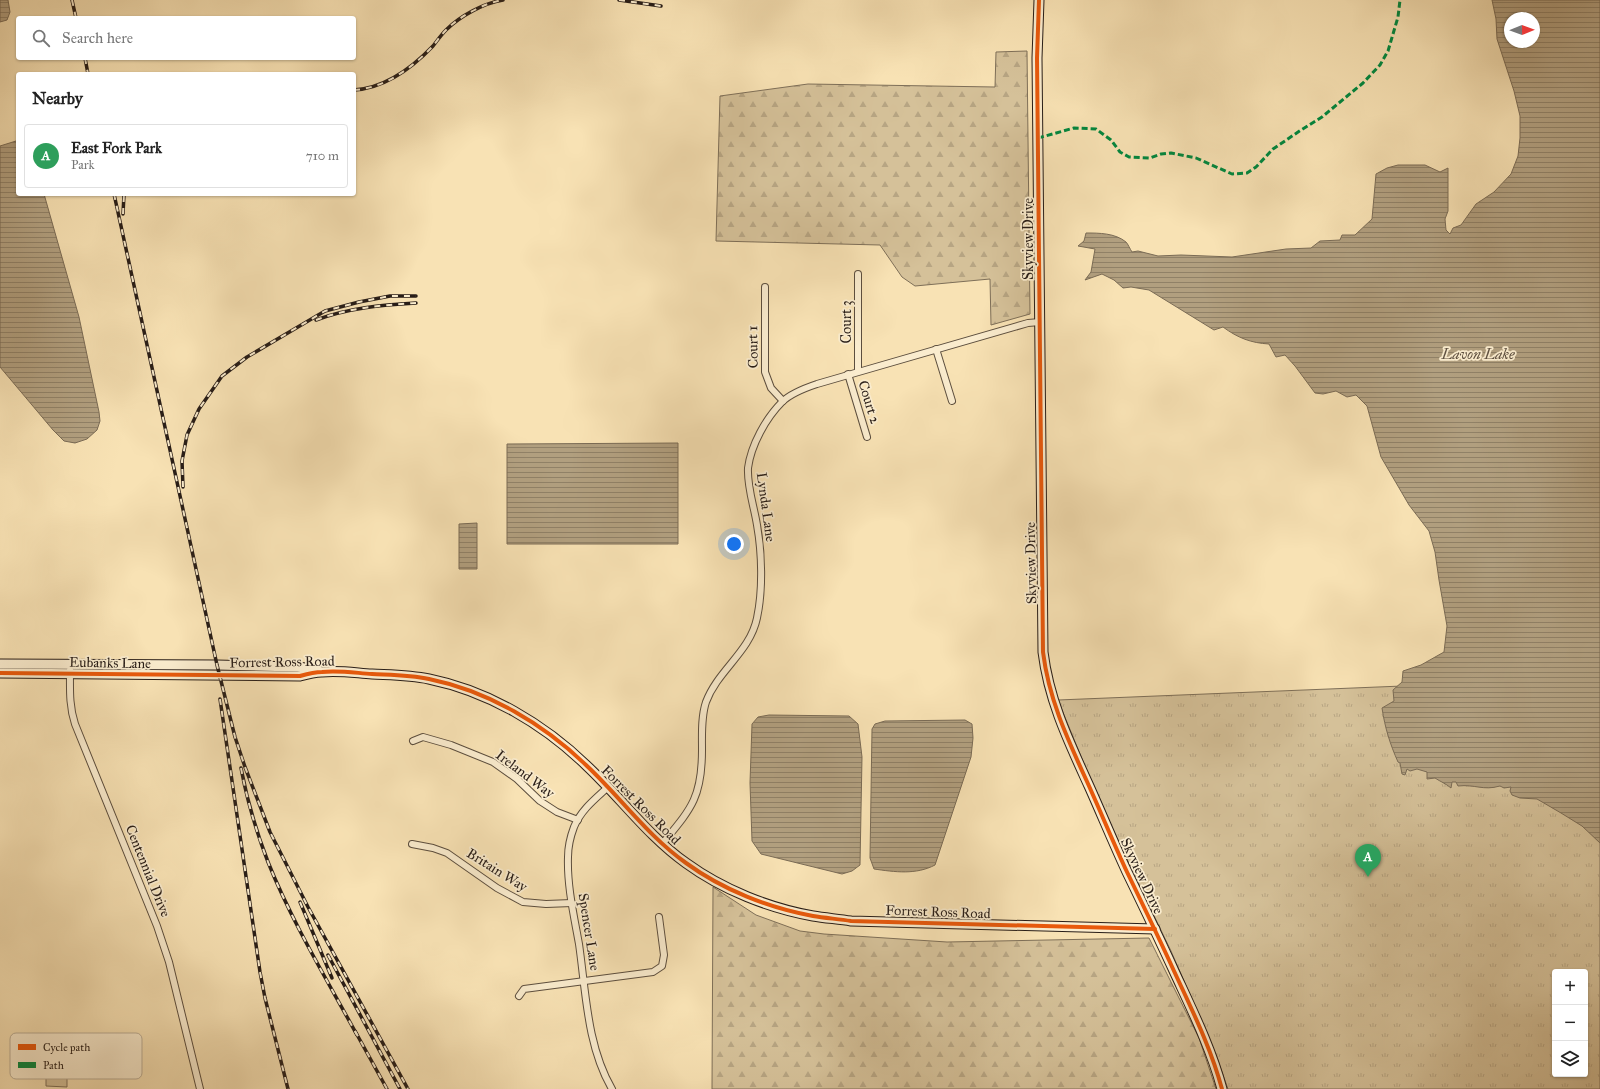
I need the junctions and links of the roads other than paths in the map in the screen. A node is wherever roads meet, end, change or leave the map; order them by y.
1 (1039, 0) edge
2 (858, 274) dead end
3 (765, 287) dead end
4 (1040, 322) junction
5 (936, 349) junction
6 (858, 371) junction
7 (848, 374) junction
8 (783, 401) junction
9 (952, 401) dead end
10 (867, 437) dead end
11 (0, 664) edge
12 (70, 669) junction
13 (323, 671) junction
14 (0, 673) edge
15 (220, 674) joint
16 (413, 741) dead end
17 (608, 788) junction
18 (578, 820) junction
19 (412, 844) dead end
20 (662, 844) junction
21 (572, 903) junction
22 (660, 917) dead end
23 (1156, 929) junction
24 (584, 981) junction
25 (519, 996) dead end
26 (200, 1089) edge
27 (612, 1089) edge
28 (1222, 1089) edge

1 - 4 street, Skyview Drive
2 - 6 street, Court 3
3 - 8 street, Court 1
4 - 5 street, Lynda Lane
4 - 23 street, Skyview Drive
5 - 6 street, Lynda Lane
5 - 9 street
6 - 7 street, Lynda Lane
7 - 8 street, Lynda Lane
7 - 10 street, Court 2
8 - 20 street, Lynda Lane
11 - 12 street, Eubanks Lane
12 - 13 street, Eubanks Lane
12 - 14 street, Eubanks Lane
12 - 15 street, Eubanks Lane
12 - 26 street, Centennial Drive
13 - 15 street, Forrest Ross Road
13 - 17 street, Forrest Ross Road
16 - 18 street, Ireland Way
17 - 18 street, Spencer Lane
17 - 20 street, Forrest Ross Road
18 - 21 street, Spencer Lane
19 - 21 street, Britain Way
20 - 23 street, Forrest Ross Road
21 - 24 street, Spencer Lane
22 - 24 street
23 - 28 street, Skyview Drive
24 - 25 street
24 - 27 street, Spencer Lane

